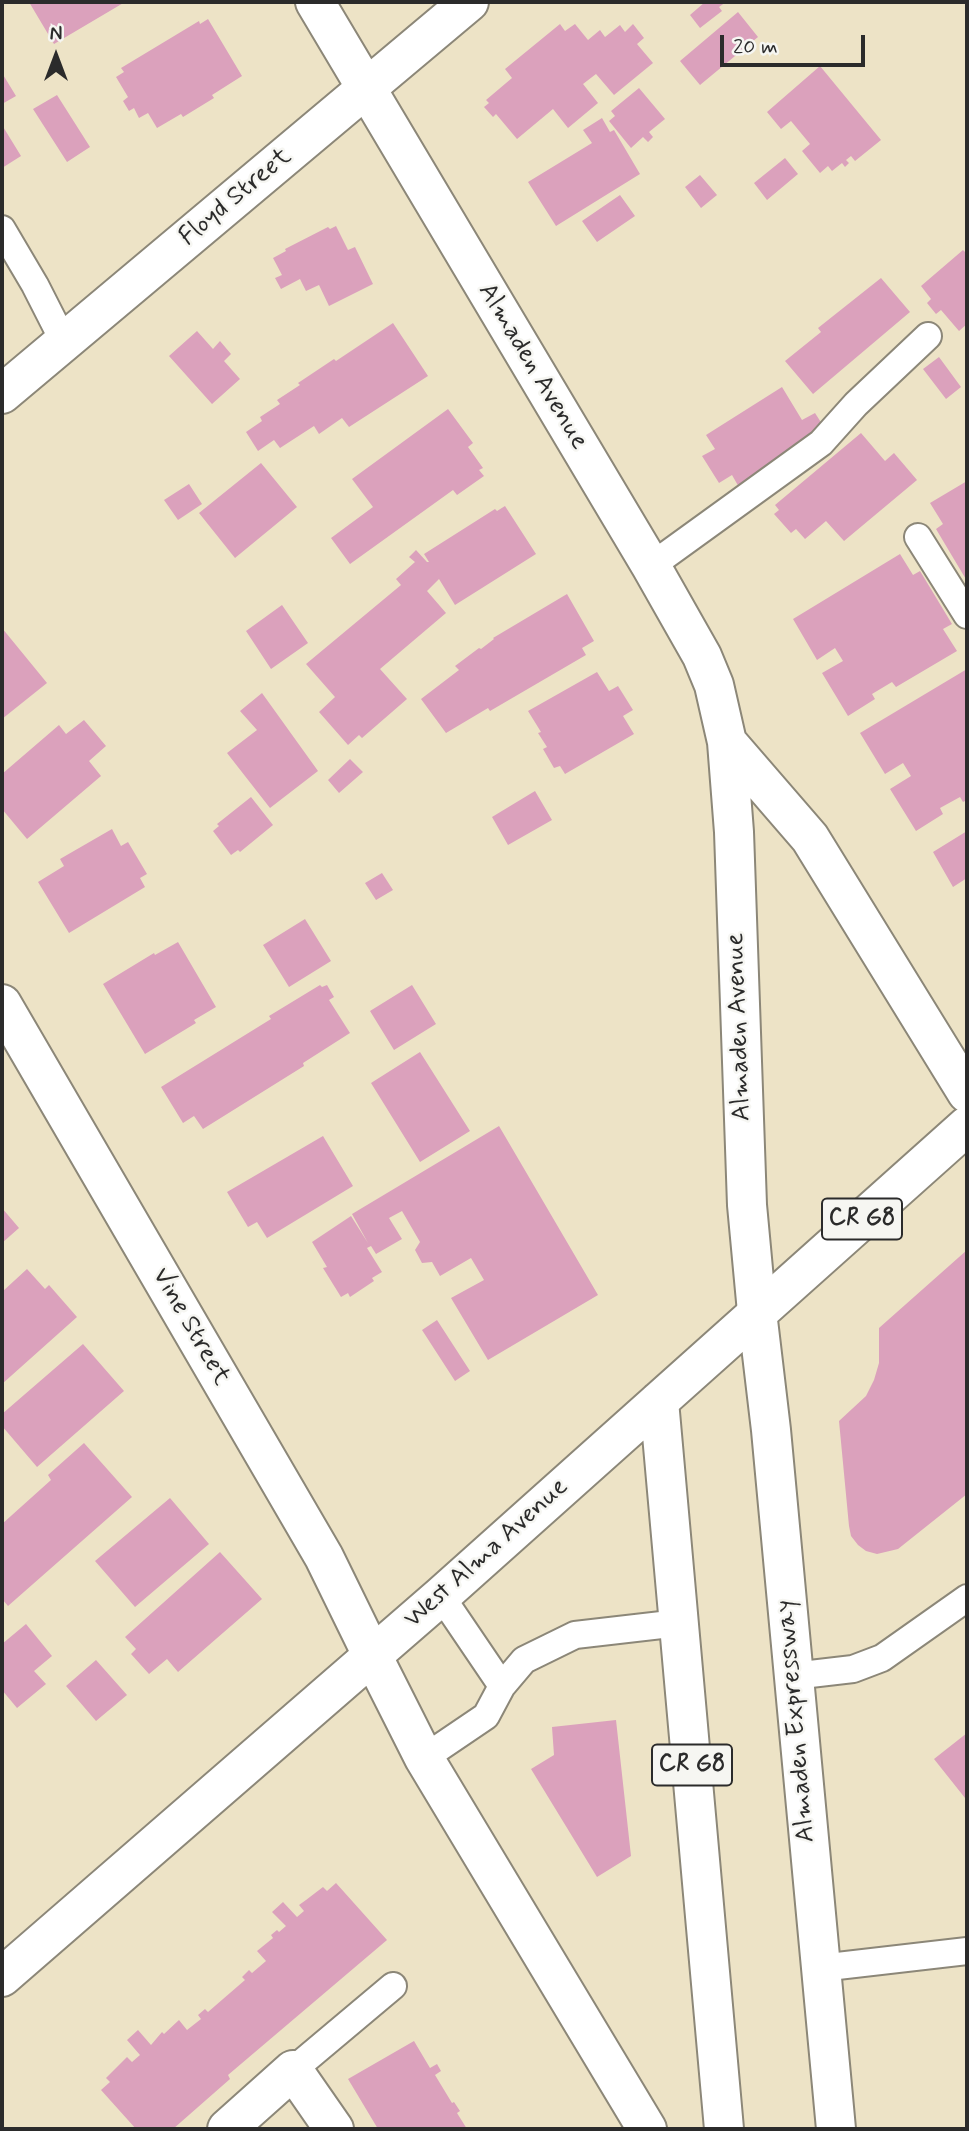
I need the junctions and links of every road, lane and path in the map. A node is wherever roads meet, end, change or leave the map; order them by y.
1 (315, 2) edge
2 (469, 2) edge
3 (367, 89) junction
4 (2, 229) edge
5 (928, 335) dead end
6 (64, 342) junction
7 (2, 394) edge
8 (918, 537) dead end
9 (651, 566) junction
10 (967, 615) edge
11 (726, 742) junction
12 (2, 1004) edge
13 (967, 1093) edge
14 (967, 1126) edge
15 (757, 1312) junction
16 (659, 1401) junction
17 (441, 1596) junction
18 (967, 1598) edge
19 (679, 1623) junction
20 (372, 1655) junction
21 (793, 1676) junction
22 (502, 1686) junction
23 (424, 1758) junction
24 (967, 1951) edge
25 (820, 1968) junction
26 (2, 1978) edge
27 (393, 1986) dead end
28 (293, 2070) junction
29 (227, 2129) edge
30 (334, 2129) edge
31 (647, 2129) edge
32 (724, 2129) edge
33 (835, 2129) edge

1 - 3 main road, Almaden Avenue
2 - 3 main road, Floyd Street
3 - 6 main road, Floyd Street
3 - 9 main road, Almaden Avenue
4 - 6 lane
5 - 9 lane
6 - 7 main road, Floyd Street
8 - 10 lane
9 - 11 main road, Almaden Avenue
11 - 13 main road, Almaden Avenue
11 - 15 main road, Almaden Avenue
12 - 20 main road, Vine Street
14 - 15 main road, West Alma Avenue / CR G8
15 - 16 main road, West Alma Avenue / CR G8
15 - 21 main road, Almaden Expressway
16 - 17 main road, West Alma Avenue
16 - 19 main road, CR G8
17 - 20 main road, West Alma Avenue
17 - 22 lane
18 - 21 lane
19 - 22 lane
19 - 32 main road, CR G8
20 - 23 main road, Vine Street
20 - 26 main road, West Alma Avenue
21 - 25 main road, Almaden Expressway
22 - 23 lane
23 - 31 main road, Vine Street
24 - 25 lane
25 - 33 main road, Almaden Expressway
27 - 28 lane
28 - 29 main road
28 - 30 main road

